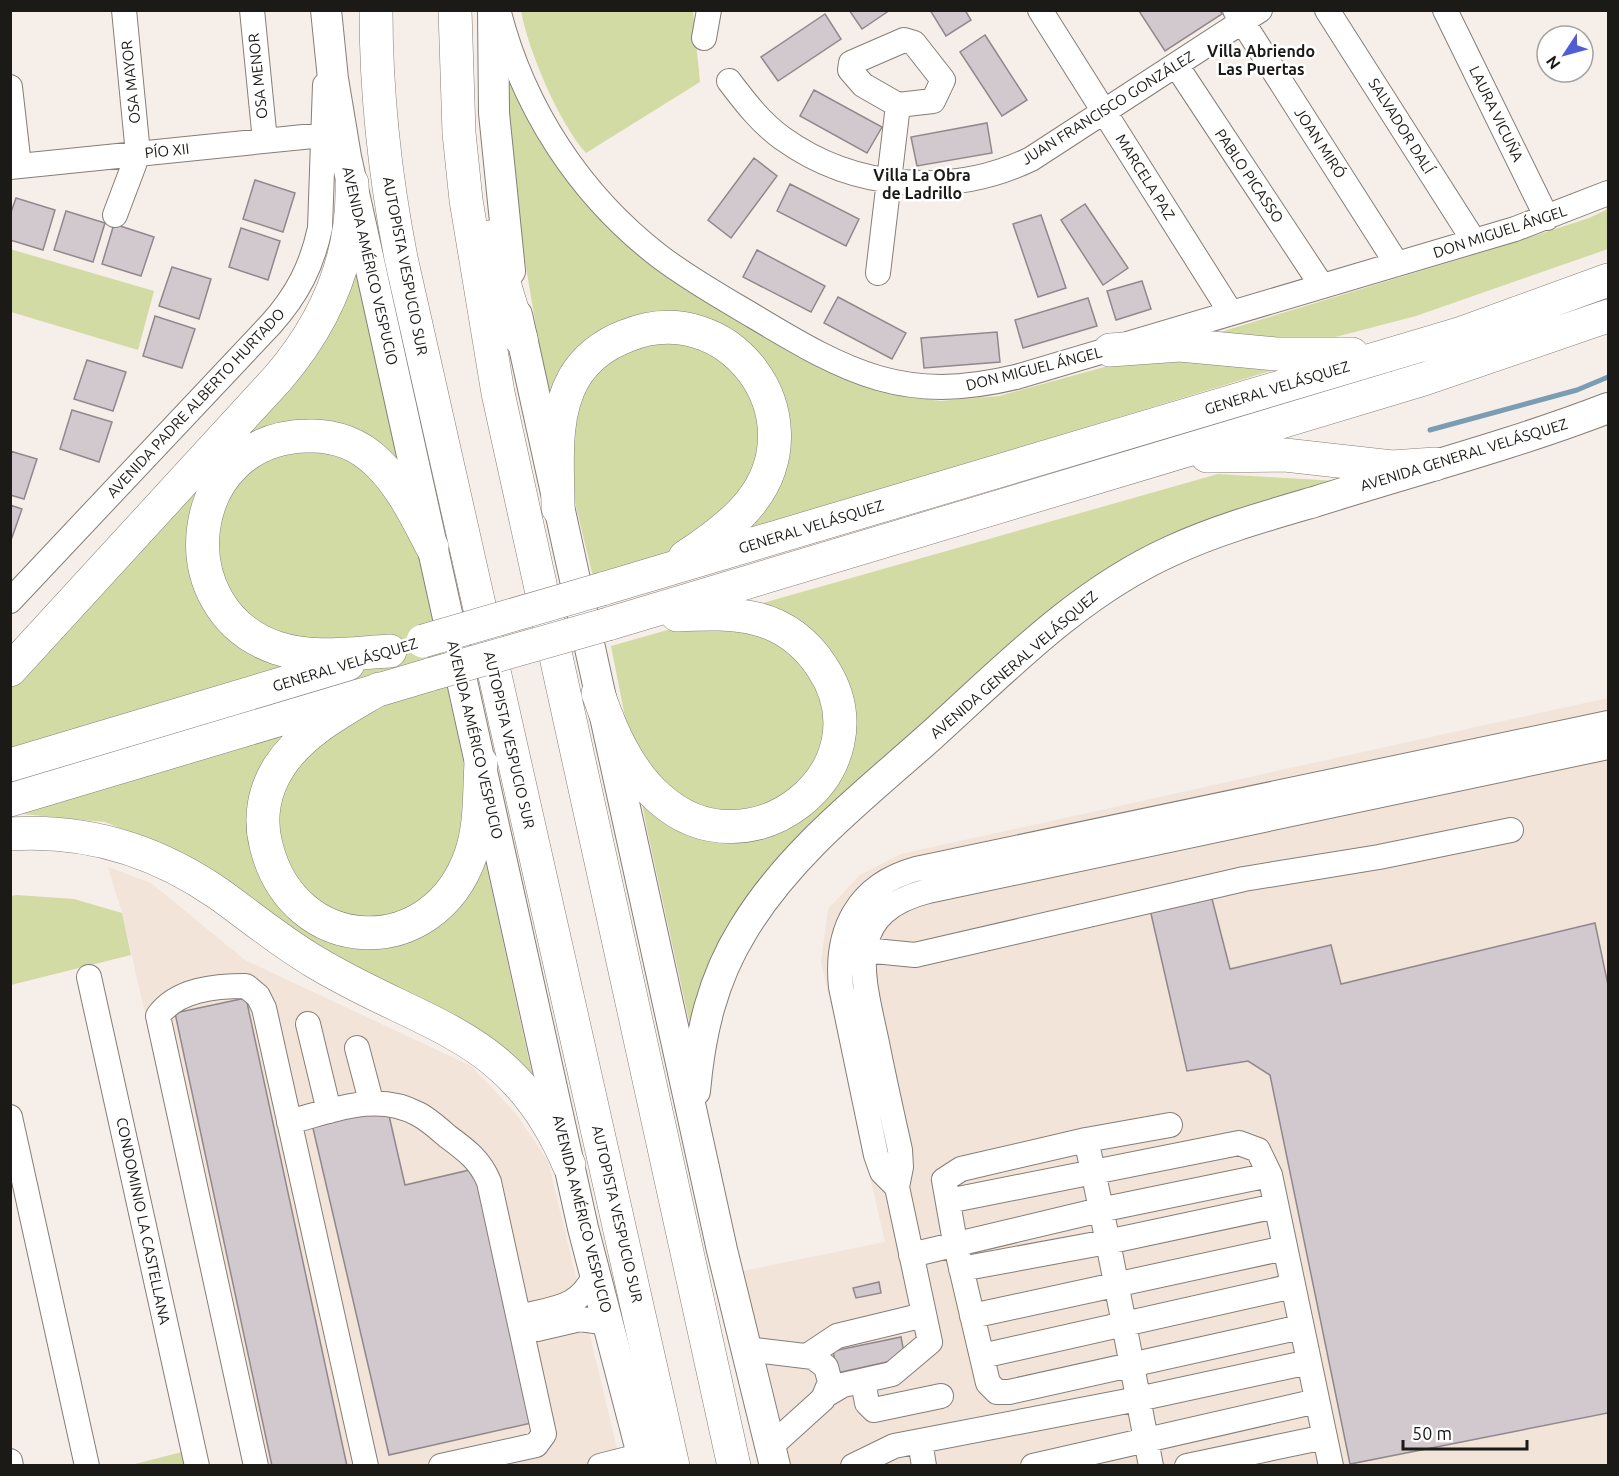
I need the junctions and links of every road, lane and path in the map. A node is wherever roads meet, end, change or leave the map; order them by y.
1 (124, 10) edge
2 (252, 10) edge
3 (376, 10) edge
4 (493, 10) edge
5 (499, 10) edge
6 (710, 10) edge
7 (1040, 10) edge
8 (1327, 10) edge
9 (1445, 10) edge
10 (1245, 14) edge
11 (327, 21) edge
12 (455, 22) edge
13 (704, 38) dead end
14 (1176, 65) junction
15 (729, 81) dead end
16 (10, 87) edge
17 (898, 105) dead end
18 (1105, 111) junction
19 (323, 135) junction
20 (265, 141) junction
21 (138, 154) junction
22 (15, 166) edge
23 (889, 180) junction
24 (352, 183) junction
25 (1608, 193) edge
26 (115, 215) dead end
27 (1547, 218) junction
28 (1474, 241) junction
29 (1397, 264) junction
30 (878, 273) dead end
31 (1608, 280) edge
32 (1322, 286) junction
33 (1231, 313) junction
34 (1608, 316) edge
35 (521, 339) junction
36 (1414, 348) junction
37 (1110, 350) junction
38 (1608, 408) edge
39 (1143, 463) junction
40 (1435, 464) junction
41 (558, 508) junction
42 (432, 547) junction
43 (665, 571) junction
44 (10, 602) edge
45 (610, 623) junction
46 (390, 651) junction
47 (10, 670) edge
48 (379, 689) junction
49 (598, 693) junction
50 (1608, 723) edge
51 (1608, 747) edge
52 (481, 764) junction
53 (10, 765) edge
54 (10, 800) edge
55 (1511, 830) dead end
56 (10, 834) edge
57 (842, 939) junction
58 (864, 950) junction
59 (89, 977) dead end
60 (852, 984) junction
61 (308, 1024) dead end
62 (357, 1048) dead end
63 (371, 1101) junction
64 (329, 1111) junction
65 (10, 1117) edge
66 (289, 1122) junction
67 (694, 1124) junction
68 (1170, 1125) dead end
69 (1086, 1140) junction
70 (569, 1165) junction
71 (1093, 1171) junction
72 (1270, 1176) junction
73 (948, 1201) junction
74 (1276, 1206) junction
75 (1100, 1210) junction
76 (955, 1242) junction
77 (1107, 1242) junction
78 (1285, 1248) junction
79 (911, 1255) junction
80 (961, 1269) junction
81 (595, 1274) junction
82 (1115, 1284) junction
83 (1293, 1287) junction
84 (924, 1316) junction
85 (972, 1316) junction
86 (609, 1323) junction
87 (1123, 1323) junction
88 (520, 1325) junction
89 (1301, 1327) junction
90 (747, 1349) junction
91 (807, 1356) junction
92 (982, 1356) junction
93 (1309, 1362) junction
94 (1131, 1364) junction
95 (863, 1381) junction
96 (826, 1395) junction
97 (941, 1396) dead end
98 (1138, 1399) junction
99 (1317, 1401) junction
100 (1325, 1437) junction
101 (1146, 1440) junction
102 (920, 1441) junction
103 (773, 1456) edge
104 (10, 1461) edge
105 (654, 1462) edge
106 (12, 1466) edge
107 (87, 1466) edge
108 (197, 1466) edge
109 (256, 1466) edge
110 (366, 1466) edge
111 (441, 1466) edge
112 (600, 1466) edge
113 (734, 1466) edge
114 (853, 1466) edge
115 (924, 1466) edge
116 (1034, 1466) edge
117 (1151, 1466) edge
118 (1187, 1466) edge
119 (1331, 1466) edge

1 - 21 street, OSA MAYOR
2 - 20 street, OSA MENOR
3 - 105 highway, AUTOPISTA VESPUCIO SUR
4 - 35 main road
5 - 37 street, DON MIGUEL ÁNGEL
6 - 13 street
7 - 18 street, MARCELA PAZ
8 - 28 street, SALVADOR DALÍ
9 - 27 street, LAURA VICUÑA
10 - 14 street, JUAN FRANCISCO GONZÁLEZ
10 - 29 street, JOAN MIRÓ
11 - 19 street, AVENIDA PADRE ALBERTO HURTADO
11 - 24 main road, AVENIDA AMÉRICO VESPUCIO
12 - 35 highway
12 - 113 highway
14 - 18 street, JUAN FRANCISCO GONZÁLEZ
14 - 32 street, PABLO PICASSO
15 - 23 street, JUAN FRANCISCO GONZÁLEZ
16 - 22 street
17 - 23 street
18 - 23 street, JUAN FRANCISCO GONZÁLEZ
18 - 33 street, MARCELA PAZ
19 - 20 street, PÍO XII
19 - 44 street, AVENIDA PADRE ALBERTO HURTADO
20 - 21 street, PÍO XII
21 - 22 street, PÍO XII
21 - 26 street
23 - 30 street
24 - 42 main road, AVENIDA AMÉRICO VESPUCIO
24 - 47 highway
25 - 27 street, DON MIGUEL ÁNGEL
27 - 28 street, DON MIGUEL ÁNGEL
28 - 29 street, DON MIGUEL ÁNGEL
29 - 32 street, DON MIGUEL ÁNGEL
31 - 36 highway, GENERAL VELÁSQUEZ
32 - 33 street, DON MIGUEL ÁNGEL
33 - 37 street, DON MIGUEL ÁNGEL
34 - 39 highway
35 - 41 main road
36 - 37 highway
36 - 43 highway, GENERAL VELÁSQUEZ
38 - 40 main road, AVENIDA GENERAL VELÁSQUEZ
39 - 40 highway
39 - 45 highway
40 - 67 main road, AVENIDA GENERAL VELÁSQUEZ
41 - 43 highway
41 - 49 main road
42 - 46 highway
42 - 52 main road, AVENIDA AMÉRICO VESPUCIO
43 - 46 highway, GENERAL VELÁSQUEZ, bridge
45 - 48 highway, bridge
45 - 49 highway
46 - 53 highway, GENERAL VELÁSQUEZ
48 - 52 highway
48 - 54 highway
49 - 67 main road
50 - 57 street
51 - 58 street
52 - 70 main road, AVENIDA AMÉRICO VESPUCIO
55 - 58 street
56 - 70 highway
57 - 58 street
57 - 60 street
58 - 60 street
59 - 108 street, CONDOMINIO LA CASTELLANA
60 - 79 street
61 - 64 street
62 - 63 street
63 - 64 street
63 - 88 street
64 - 66 street
65 - 107 street
66 - 109 street
66 - 110 street
67 - 90 main road
68 - 69 street
69 - 71 street
69 - 73 street
70 - 81 main road, AVENIDA AMÉRICO VESPUCIO
71 - 72 street
71 - 73 street
71 - 75 street
72 - 74 street
72 - 75 street
73 - 76 street
74 - 77 street
74 - 78 street
75 - 76 street
75 - 77 street
76 - 79 street
76 - 80 street
77 - 80 street
77 - 82 street
78 - 82 street
78 - 83 street
79 - 84 street
80 - 85 street
81 - 86 main road, AVENIDA AMÉRICO VESPUCIO
81 - 88 street
82 - 85 street
82 - 87 street
83 - 87 street
83 - 89 street
84 - 91 street
84 - 95 street
85 - 92 street
86 - 88 street
86 - 105 main road, AVENIDA AMÉRICO VESPUCIO
87 - 92 street
87 - 94 street
88 - 111 street
89 - 93 street
89 - 94 street
90 - 91 street
90 - 103 main road
91 - 96 street
92 - 94 street
93 - 98 street
93 - 99 street
94 - 98 street
95 - 96 street
95 - 97 street
96 - 103 street
98 - 101 street
98 - 102 street
99 - 100 street
99 - 101 street
100 - 118 street
100 - 119 street
101 - 116 street
101 - 117 street
102 - 114 street
102 - 115 street
104 - 106 street
105 - 112 street

